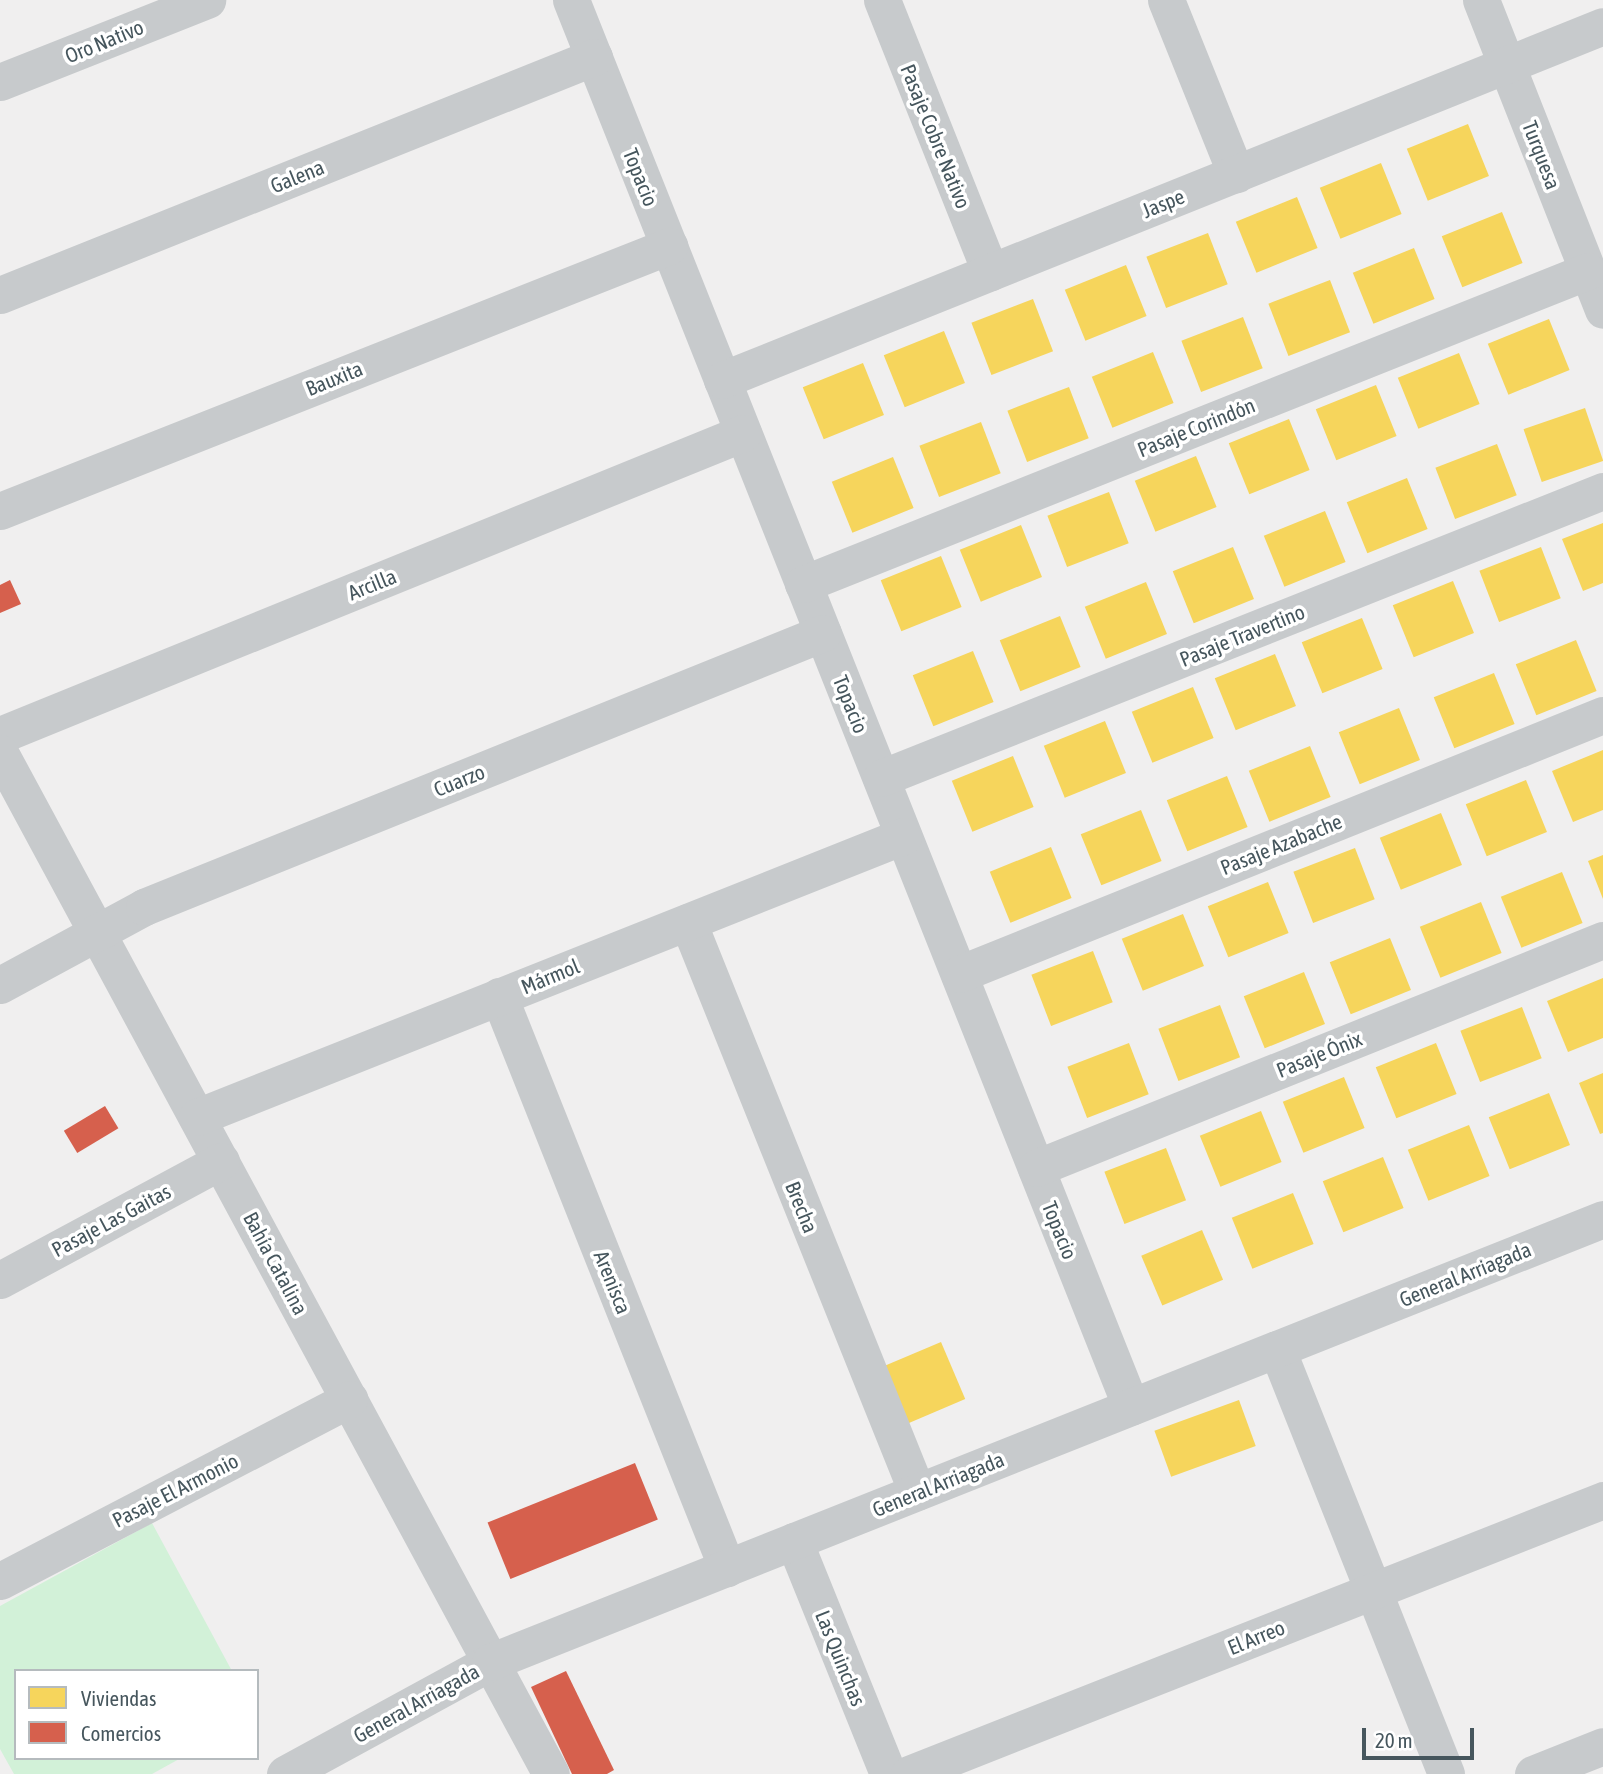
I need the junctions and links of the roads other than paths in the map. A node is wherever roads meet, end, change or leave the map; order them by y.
1 (207, 0) edge
2 (571, 0) edge
3 (882, 0) edge
4 (1166, 0) edge
5 (1481, 0) edge
6 (1603, 26) edge
7 (594, 57) junction
8 (1507, 64) junction
9 (0, 82) edge
10 (1236, 174) junction
11 (669, 246) junction
12 (1588, 271) junction
13 (990, 272) junction
14 (0, 295) edge
15 (1603, 310) edge
16 (722, 380) junction
17 (743, 433) junction
18 (1603, 491) edge
19 (0, 511) edge
20 (803, 584) junction
21 (823, 633) junction
22 (1603, 715) edge
23 (0, 735) edge
24 (0, 753) edge
25 (881, 778) junction
26 (903, 836) junction
27 (688, 922) junction
28 (97, 933) junction
29 (1603, 940) edge
30 (959, 974) junction
31 (0, 985) edge
32 (499, 996) junction
33 (197, 1116) junction
34 (221, 1161) junction
35 (1035, 1168) junction
36 (1603, 1219) edge
37 (0, 1280) edge
38 (1277, 1349) junction
39 (350, 1399) junction
40 (1130, 1407) junction
41 (917, 1492) junction
42 (1603, 1500) edge
43 (794, 1541) junction
44 (727, 1568) junction
45 (0, 1581) edge
46 (1373, 1591) junction
47 (490, 1662) junction
48 (1603, 1746) edge
49 (285, 1774) edge
50 (551, 1774) edge
51 (888, 1774) edge
52 (909, 1774) edge
53 (1446, 1774) edge
54 (1533, 1774) edge

1 - 9 street, Oro Nativo
2 - 7 street, Topacio
3 - 13 street, Pasaje Cobre Nativo
4 - 10 street
5 - 8 street, Turquesa
6 - 8 street, Jaspe
7 - 11 street, Topacio
7 - 14 street, Galena
8 - 10 street, Jaspe
8 - 12 street, Turquesa
10 - 13 street, Jaspe
11 - 16 street, Topacio
11 - 19 street, Bauxita
12 - 15 street, Turquesa
12 - 20 street, Pasaje Corindón
13 - 16 street, Jaspe
16 - 17 street, Topacio
17 - 20 street, Topacio
17 - 23 street, Arcilla
18 - 25 street, Pasaje Travertino
20 - 21 street, Topacio
21 - 25 street, Topacio
21 - 28 street, Cuarzo
22 - 30 street, Pasaje Azabache
24 - 28 street, Bahía Catalina
25 - 26 street, Topacio
26 - 27 street, Mármol
26 - 30 street, Topacio
27 - 32 street, Mármol
27 - 41 street, Brecha
28 - 31 street, Cuarzo
28 - 33 street, Bahía Catalina
29 - 35 street, Pasaje Ónix
30 - 35 street, Topacio
32 - 33 street, Mármol
32 - 44 street, Arenisca
33 - 34 street, Bahía Catalina
34 - 37 street, Pasaje Las Gaitas
34 - 39 street, Bahía Catalina
35 - 40 street, Topacio
36 - 38 street, General Arriagada
38 - 40 street, General Arriagada
38 - 46 street
39 - 45 street, Pasaje El Armonio
39 - 47 street, Bahía Catalina
40 - 41 street, General Arriagada
41 - 43 street, General Arriagada
42 - 46 street, El Arreo
43 - 44 street, General Arriagada
43 - 51 street, Las Quinchas
44 - 47 street, General Arriagada
46 - 52 street, El Arreo
46 - 53 street
47 - 49 street, General Arriagada
47 - 50 street, Bahía Catalina
48 - 54 street

